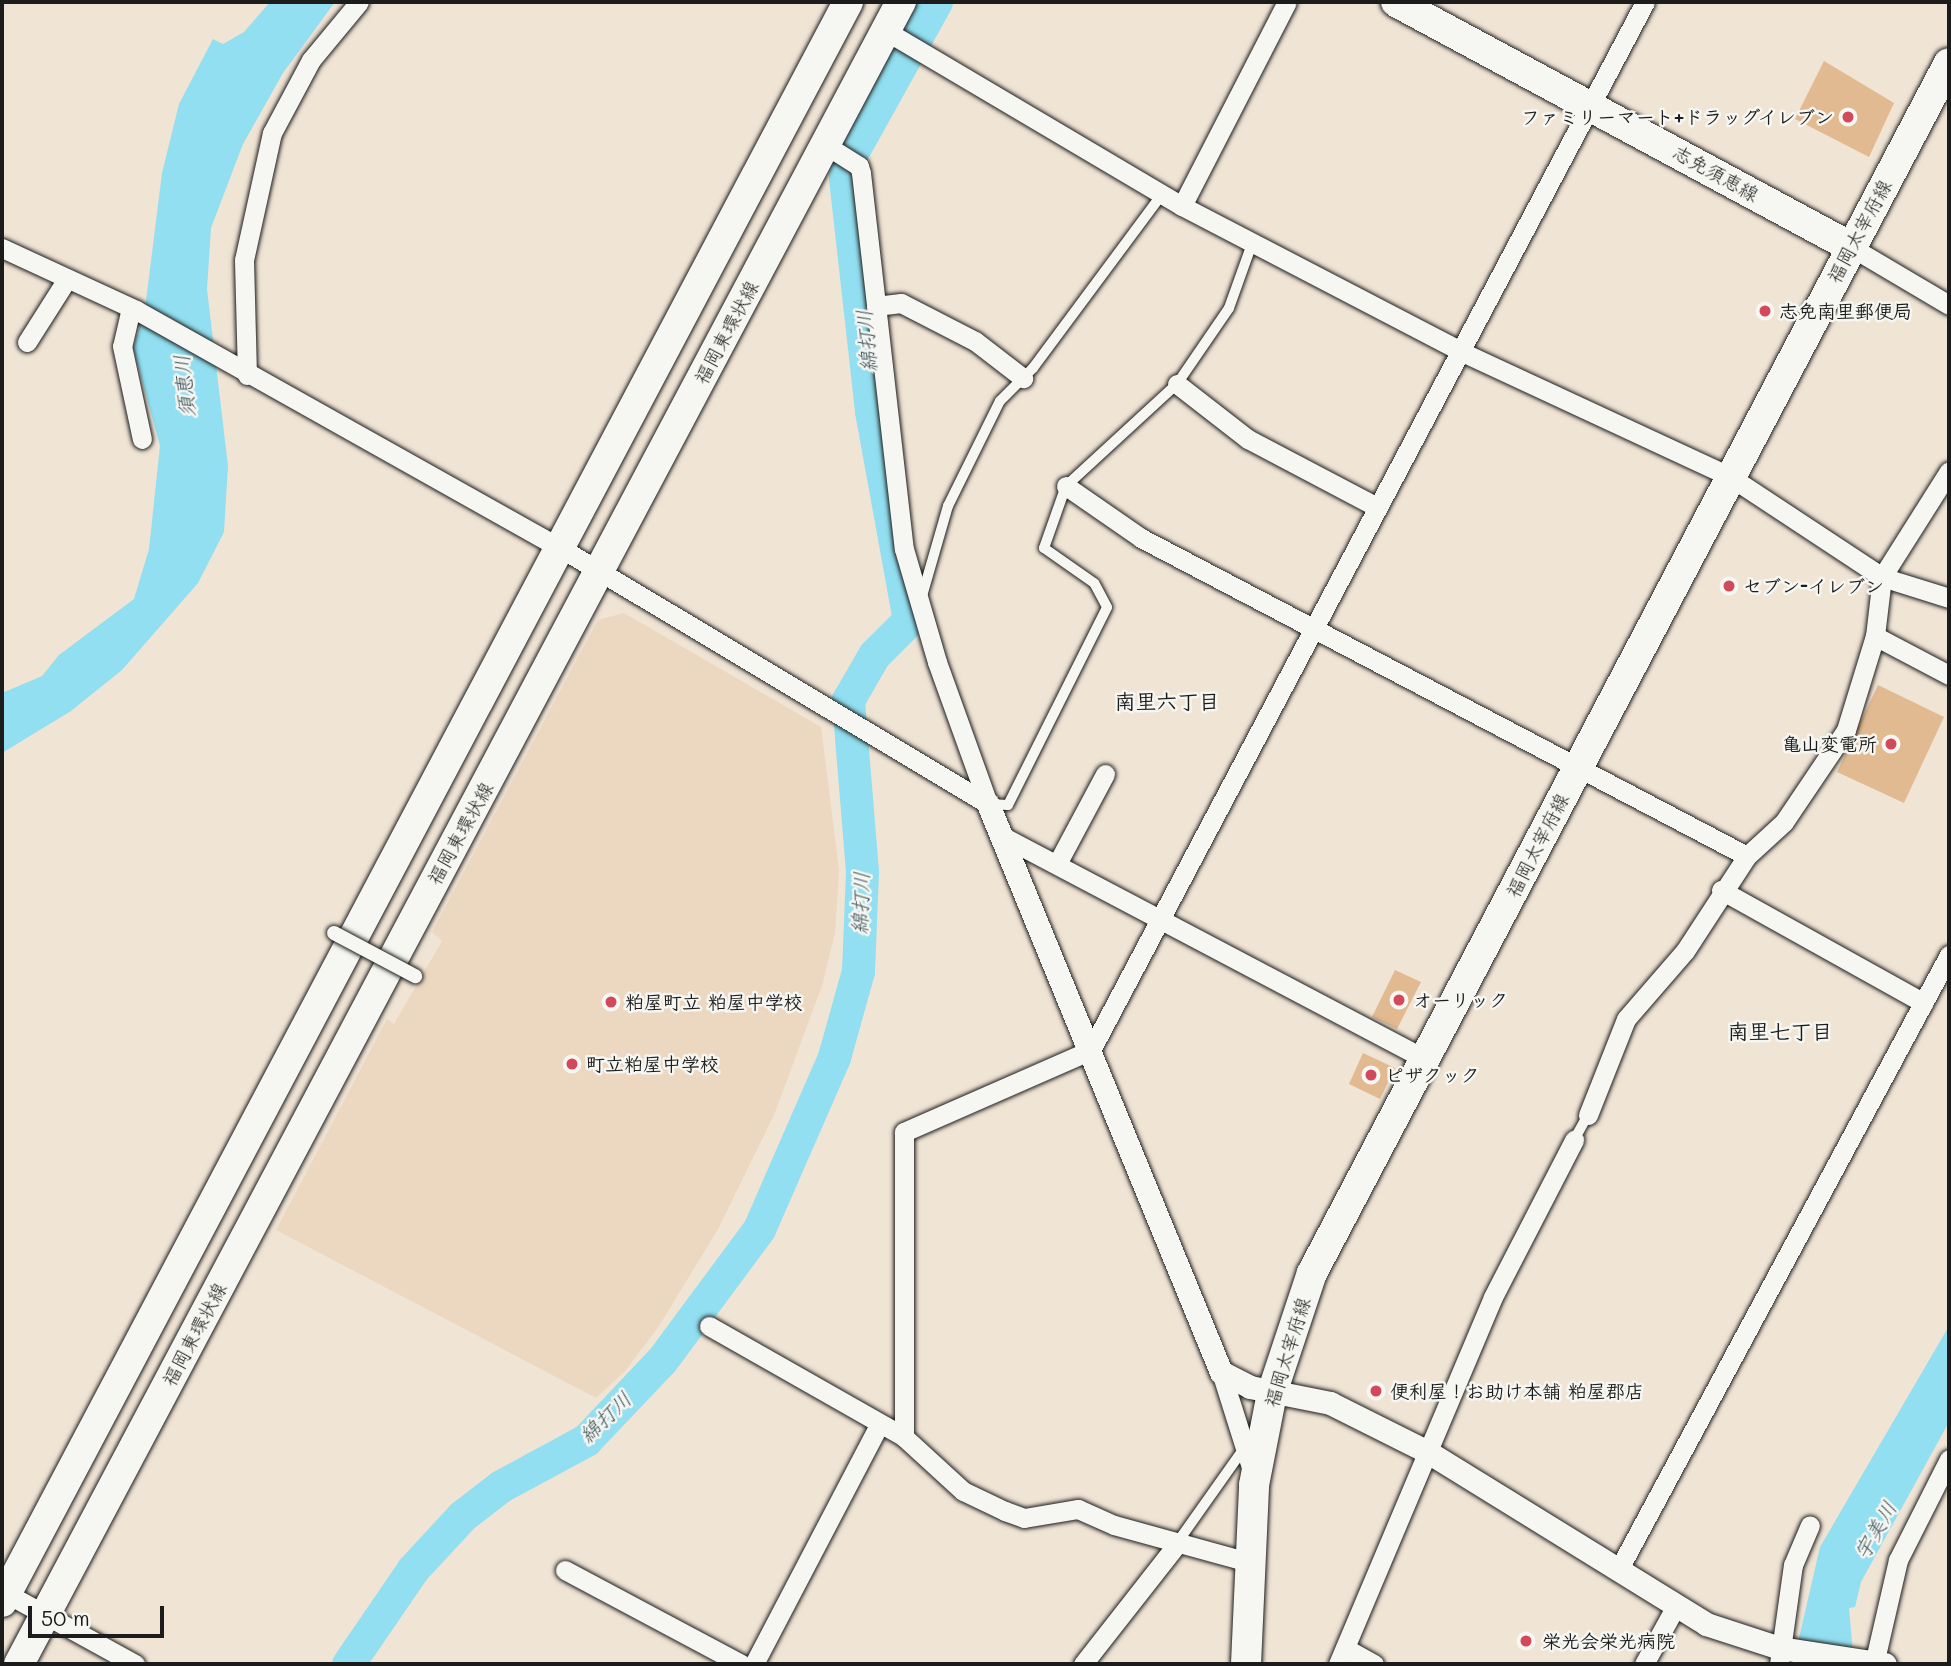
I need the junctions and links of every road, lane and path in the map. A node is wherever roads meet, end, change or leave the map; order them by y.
1 (359, 2) edge
2 (848, 2) edge
3 (901, 2) edge
4 (1287, 2) edge
5 (1396, 2) edge
6 (1645, 2) edge
7 (894, 36) junction
8 (1949, 62) edge
9 (1590, 104) junction
10 (833, 149) junction
11 (1162, 194) junction
12 (1182, 206) junction
13 (1253, 241) junction
14 (1851, 247) junction
15 (2, 248) edge
16 (67, 279) junction
17 (1949, 305) edge
18 (876, 306) junction
19 (133, 309) junction
20 (27, 342) dead end
21 (1462, 352) junction
22 (243, 373) junction
23 (1023, 379) junction
24 (1177, 384) junction
25 (142, 439) dead end
26 (1949, 471) edge
27 (1729, 477) junction
28 (1066, 486) junction
29 (1377, 507) junction
30 (559, 547) junction
31 (598, 571) junction
32 (1882, 577) junction
33 (1949, 598) edge
34 (919, 607) junction
35 (1313, 629) junction
36 (1875, 636) junction
37 (1949, 675) edge
38 (1578, 765) junction
39 (1105, 774) dead end
40 (988, 804) junction
41 (1002, 836) junction
42 (1747, 856) junction
43 (1056, 864) junction
44 (1721, 890) junction
45 (1160, 916) junction
46 (334, 933) dead end
47 (1949, 956) edge
48 (415, 976) dead end
49 (1924, 1003) junction
50 (1091, 1050) junction
51 (1421, 1057) junction
52 (1588, 1115) joint
53 (1574, 1140) joint
54 (709, 1326) dead end
55 (1221, 1371) junction
56 (1272, 1393) junction
57 (879, 1425) junction
58 (904, 1437) junction
59 (1248, 1443) junction
60 (1428, 1452) junction
61 (1949, 1459) edge
62 (1254, 1485) junction
63 (1810, 1525) dead end
64 (1177, 1544) junction
65 (1248, 1562) junction
66 (1620, 1567) junction
67 (565, 1570) dead end
68 (3, 1596) edge
69 (1677, 1604) junction
70 (46, 1614) junction
71 (1342, 1656) edge
72 (1779, 1656) edge
73 (1872, 1663) edge
74 (19, 1664) edge
75 (135, 1664) edge
76 (741, 1664) edge
77 (754, 1664) edge
78 (1083, 1664) edge
79 (1245, 1664) edge
80 (1374, 1664) edge
81 (1644, 1664) edge

1 - 22 street
2 - 30 main road
3 - 7 main road, 福岡東環状線
4 - 12 street
5 - 9 main road, 志免須恵線
6 - 9 street
7 - 10 main road, 福岡東環状線
7 - 11 street
8 - 14 main road, 福岡太宰府線
9 - 14 main road, 志免須恵線
9 - 21 street
10 - 18 street
10 - 31 main road, 福岡東環状線
11 - 12 street
11 - 23 lane
12 - 13 street
13 - 21 street
13 - 24 lane
14 - 17 street
14 - 27 main road, 福岡太宰府線
15 - 16 street
16 - 19 street
16 - 20 street
18 - 23 street
18 - 34 street
19 - 22 street
19 - 25 street
21 - 27 street
21 - 29 street
22 - 30 street
23 - 34 lane
24 - 28 lane
24 - 29 street
26 - 32 street
27 - 32 street
27 - 38 main road, 福岡太宰府線
28 - 35 street
28 - 40 lane
29 - 35 street
30 - 31 street
30 - 68 main road
31 - 40 street
31 - 70 main road, 福岡東環状線
32 - 33 street
32 - 36 street
34 - 40 street
35 - 38 street
35 - 45 street
36 - 37 street
36 - 42 street
38 - 42 street
38 - 51 main road, 福岡太宰府線
39 - 43 street
40 - 41 street
41 - 43 street
41 - 50 street
42 - 44 street
43 - 45 street
44 - 49 street
44 - 52 street
45 - 50 street
45 - 51 street
46 - 48 street, bridge
47 - 49 street
49 - 66 street
50 - 55 street
50 - 58 street
51 - 56 main road, 福岡太宰府線
52 - 53 lane
53 - 60 street
54 - 57 street
55 - 56 street
55 - 59 street
56 - 60 street
56 - 62 main road, 福岡太宰府線
57 - 58 street
57 - 77 street
58 - 64 street
59 - 62 street
59 - 64 lane
60 - 66 street
60 - 71 street
61 - 73 street
62 - 65 main road, 福岡太宰府線
63 - 72 street
64 - 65 street
64 - 78 street
65 - 79 main road, 福岡太宰府線
66 - 69 street
67 - 76 street
68 - 70 street
69 - 72 street
69 - 81 street
70 - 74 main road, 福岡東環状線
70 - 75 street
71 - 80 street
72 - 73 street

